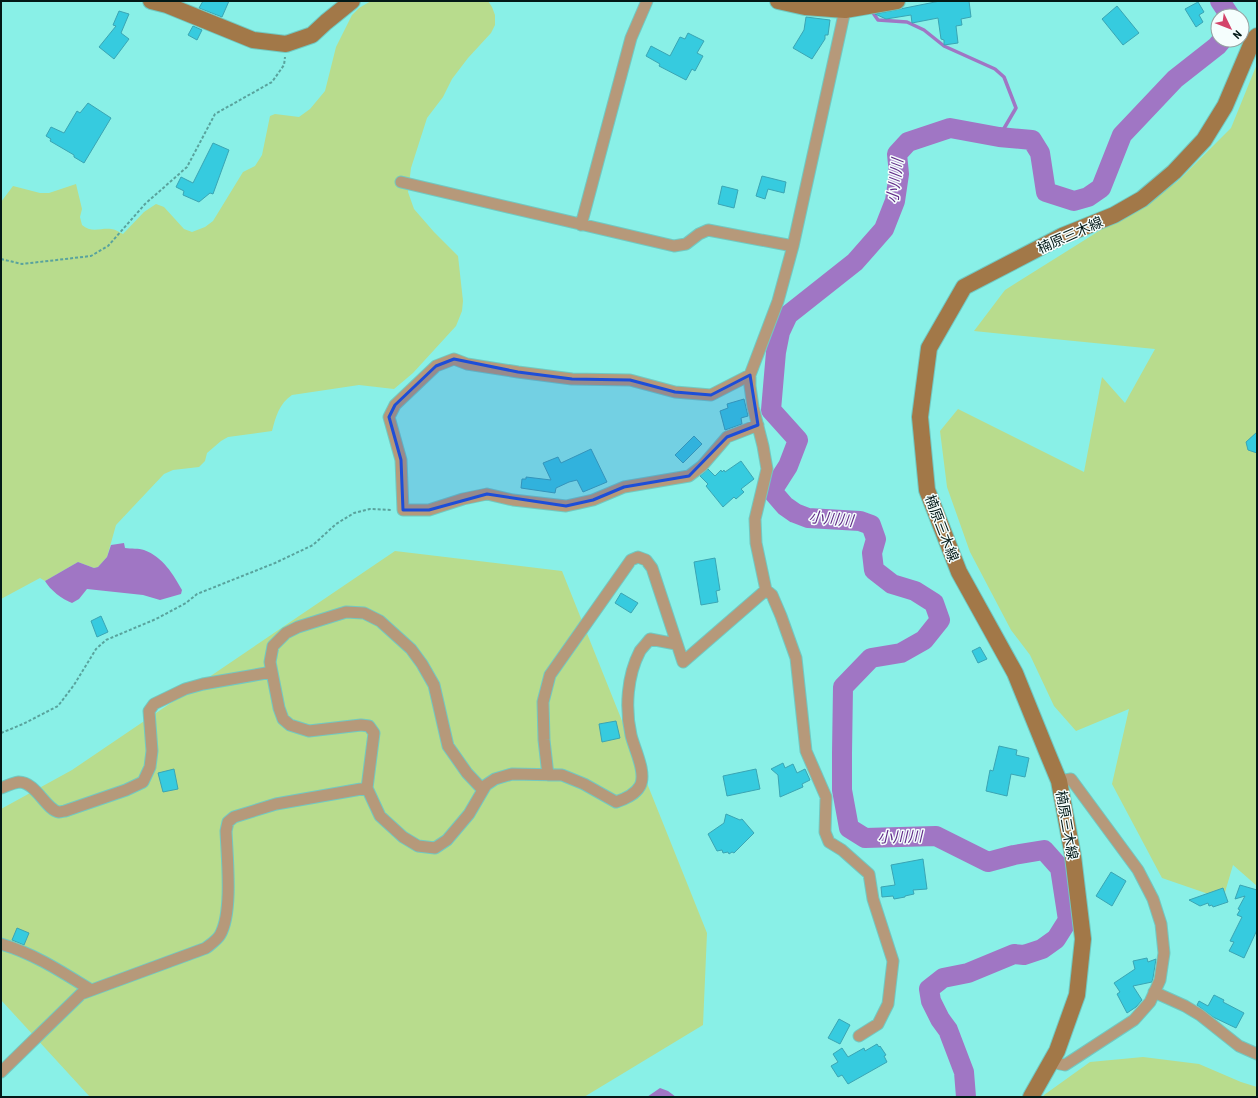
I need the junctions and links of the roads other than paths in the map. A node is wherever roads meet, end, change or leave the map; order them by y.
1 (151, 1) edge
2 (352, 1) edge
3 (647, 1) edge
4 (778, 1) edge
5 (897, 1) edge
6 (863, 5) edge
7 (1257, 36) edge
8 (401, 182) dead end
9 (581, 224) junction
10 (793, 246) junction
11 (750, 375) junction
12 (758, 425) junction
13 (766, 590) junction
14 (676, 644) junction
15 (272, 672) junction
16 (548, 774) junction
17 (1058, 781) junction
18 (1, 788) edge
19 (367, 788) junction
20 (483, 790) junction
21 (1, 944) edge
22 (91, 990) junction
23 (1154, 992) junction
24 (859, 1036) dead end
25 (1257, 1054) edge
26 (1050, 1062) junction
27 (1, 1072) edge
28 (1031, 1097) edge

1 - 2 main road
3 - 9 street
4 - 6 main road
5 - 6 main road
6 - 10 street
7 - 17 main road, 楠原三木線
8 - 9 street
9 - 10 street
10 - 11 street
11 - 12 street
11 - 12 street
12 - 13 street
13 - 14 street
13 - 24 street
14 - 16 street
14 - 16 street
15 - 18 street
15 - 19 street
15 - 20 street
16 - 20 street
17 - 23 street
17 - 26 main road, 楠原三木線
19 - 20 street
19 - 22 street
21 - 22 street
22 - 27 street
23 - 25 street
23 - 26 street
26 - 28 main road, 楠原三木線

